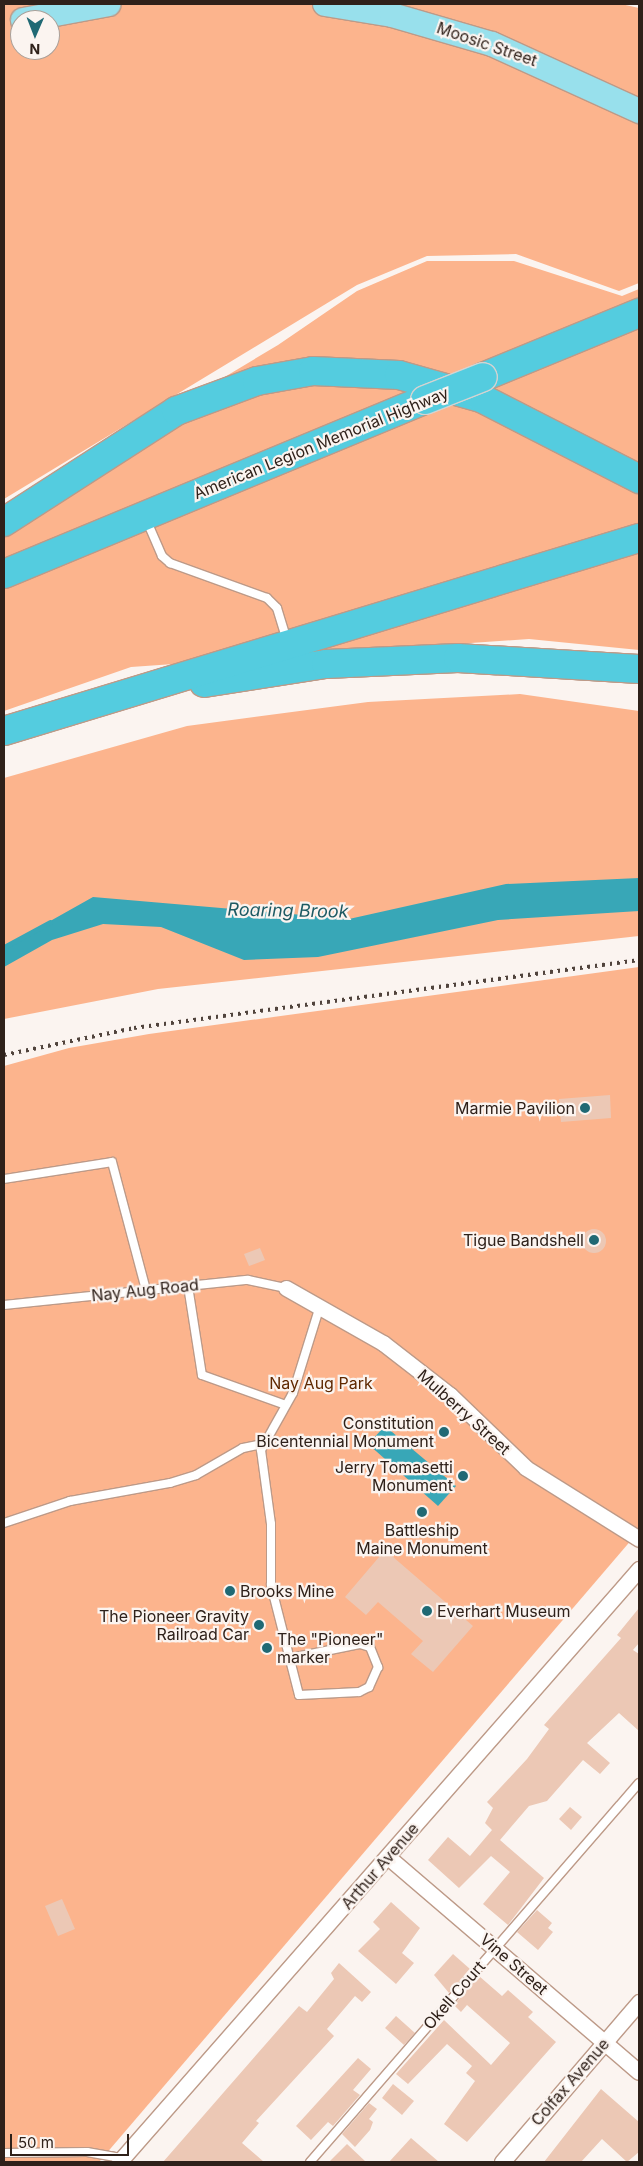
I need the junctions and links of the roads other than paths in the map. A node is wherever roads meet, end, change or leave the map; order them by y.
1 (109, 4) edge
2 (325, 4) edge
3 (60, 13) edge
4 (639, 111) edge
5 (639, 313) edge
6 (639, 478) edge
7 (144, 515) junction
8 (4, 522) edge
9 (639, 538) edge
10 (4, 574) edge
11 (287, 642) junction
12 (639, 669) edge
13 (87, 704) junction
14 (4, 730) edge
15 (4, 1179) edge
16 (188, 1286) junction
17 (286, 1288) joint
18 (146, 1290) junction
19 (4, 1305) edge
20 (320, 1306) junction
21 (286, 1405) junction
22 (262, 1444) junction
23 (4, 1523) edge
24 (639, 1539) edge
25 (639, 1569) edge
26 (291, 1658) junction
27 (639, 1783) edge
28 (388, 1856) junction
29 (495, 1948) junction
30 (639, 2002) edge
31 (605, 2042) junction
32 (639, 2072) edge
33 (4, 2154) edge
34 (123, 2161) edge
35 (310, 2162) edge
36 (502, 2162) edge

1 - 3 main road
2 - 4 main road, Moosic Street
5 - 7 highway, American Legion Memorial Highway, bridge
6 - 8 highway
7 - 10 highway, American Legion Memorial Highway
7 - 11 lane
9 - 11 highway
11 - 13 highway
12 - 13 highway
13 - 14 highway
15 - 18 lane
16 - 17 lane, Nay Aug Road
16 - 18 lane, Nay Aug Road
16 - 21 lane
17 - 20 street, Mulberry Street
18 - 19 lane, Nay Aug Road
20 - 21 lane
20 - 24 street, Mulberry Street
21 - 22 lane
22 - 23 lane
22 - 26 lane
25 - 28 street, Arthur Avenue
26 - 26 lane
27 - 29 lane, Okell Court
28 - 29 street, Vine Street
28 - 34 street, Arthur Avenue
29 - 31 street, Vine Street
29 - 35 lane, Okell Court
30 - 31 street, Colfax Avenue
31 - 32 street, Vine Street
31 - 36 street, Colfax Avenue
33 - 34 lane

